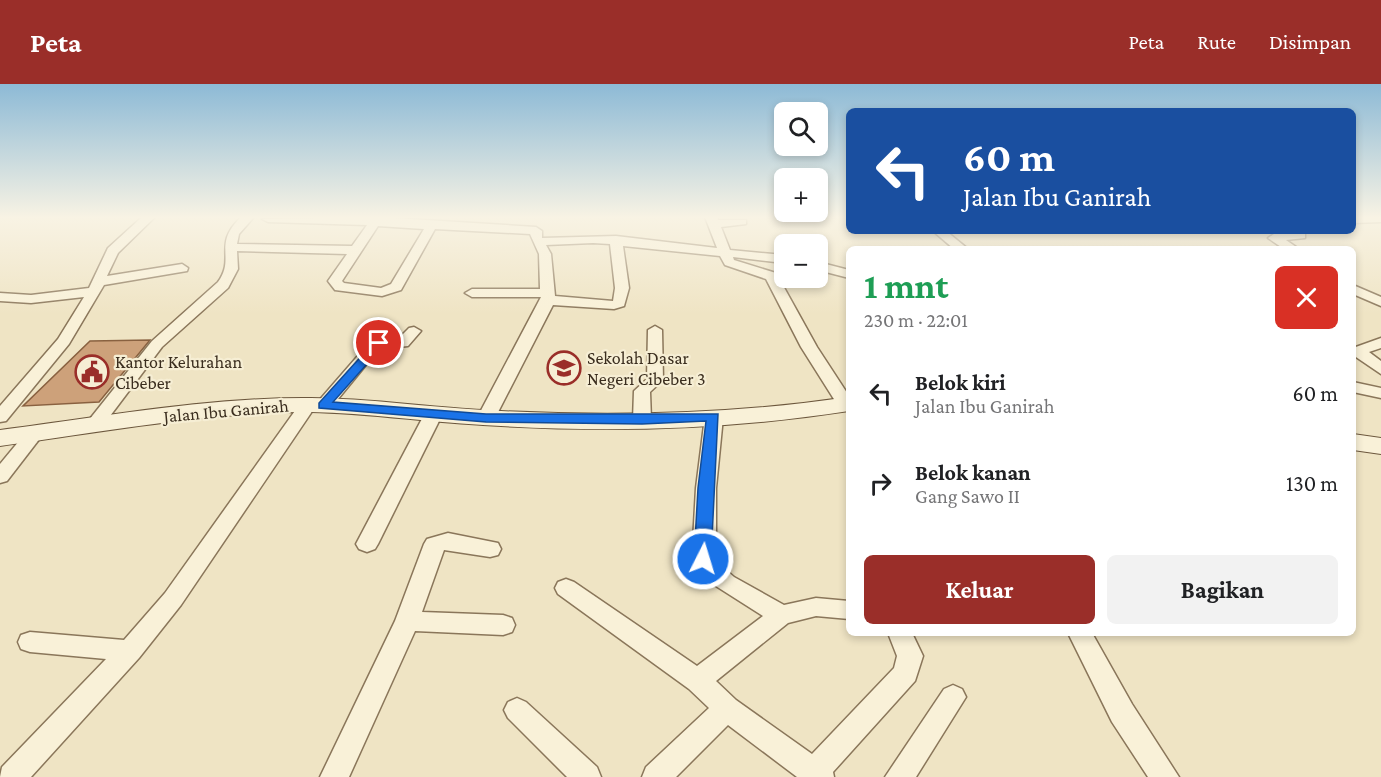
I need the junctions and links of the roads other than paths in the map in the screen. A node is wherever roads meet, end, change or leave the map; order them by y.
1 (114, 249) edge
2 (229, 249) edge
3 (326, 249) edge
4 (418, 249) edge
5 (543, 249) edge
6 (617, 249) edge
7 (708, 249) edge
8 (353, 250) joint
9 (724, 251) junction
10 (774, 258) edge
11 (182, 268) dead end
12 (828, 269) edge
13 (846, 273) edge
14 (95, 287) junction
15 (1356, 290) edge
16 (472, 293) dead end
17 (0, 297) edge
18 (548, 297) junction
19 (1381, 302) edge
20 (656, 330) dead end
21 (414, 331) dead end
22 (1381, 343) edge
23 (1356, 350) edge
24 (1356, 351) edge
25 (1381, 369) edge
26 (1356, 388) edge
27 (1381, 393) edge
28 (846, 401) edge
29 (846, 404) edge
30 (316, 406) junction
31 (433, 415) junction
32 (0, 417) edge
33 (714, 417) junction
34 (486, 418) junction
35 (642, 420) junction
36 (95, 424) junction
37 (35, 433) junction
38 (0, 438) edge
39 (1356, 442) edge
40 (1381, 446) edge
41 (0, 477) edge
42 (367, 544) dead end
43 (490, 549) dead end
44 (566, 588) dead end
45 (846, 610) edge
46 (781, 615) junction
47 (407, 621) junction
48 (503, 625) dead end
49 (901, 636) edge
50 (1082, 636) edge
51 (30, 642) dead end
52 (130, 651) junction
53 (698, 681) junction
54 (953, 697) dead end
55 (728, 708) junction
56 (517, 710) dead end
57 (817, 774) edge
58 (12, 777) edge
59 (334, 777) edge
60 (587, 777) edge
61 (656, 777) edge
62 (899, 777) edge
63 (1165, 777) edge

1 - 14 street
2 - 36 street
3 - 8 street
4 - 8 street
5 - 18 street
6 - 18 street
7 - 9 street
9 - 10 street
9 - 28 street
11 - 14 street
12 - 13 street
14 - 17 street
14 - 32 street
15 - 19 street
16 - 18 street
18 - 34 street
20 - 35 street
21 - 30 street
22 - 23 street
24 - 25 street
26 - 27 street
29 - 33 main road, Jalan Ibu Ganirah
30 - 31 main road, Jalan Ibu Ganirah
30 - 36 main road, Jalan Ibu Ganirah
30 - 52 street
31 - 34 main road, Jalan Ibu Ganirah
31 - 42 street
33 - 35 main road, Jalan Ibu Ganirah
33 - 46 street
34 - 35 main road, Jalan Ibu Ganirah
36 - 37 main road, Jalan Ibu Ganirah
37 - 38 main road, Jalan Ibu Ganirah
37 - 41 street
39 - 40 main road
43 - 47 street
44 - 53 street
45 - 46 street
46 - 53 street
47 - 48 street
47 - 59 street
49 - 57 street
50 - 63 street
51 - 52 street
52 - 58 street
53 - 55 street
54 - 62 street
55 - 57 street
55 - 61 street
56 - 60 street

